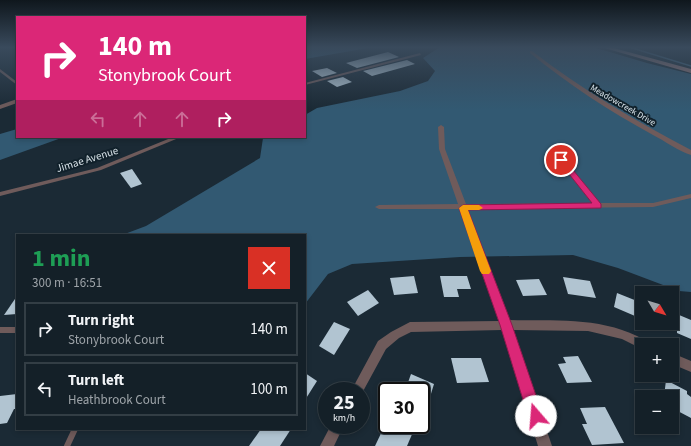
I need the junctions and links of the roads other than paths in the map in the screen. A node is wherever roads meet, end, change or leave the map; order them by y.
1 (367, 68) edge
2 (550, 68) edge
3 (679, 68) edge
4 (0, 70) edge
5 (691, 71) edge
6 (16, 83) edge
7 (306, 84) edge
8 (16, 101) edge
9 (0, 107) edge
10 (441, 127) dead end
11 (176, 138) edge
12 (691, 154) edge
13 (561, 160) dead end
14 (0, 194) edge
15 (691, 196) edge
16 (598, 206) junction
17 (379, 207) dead end
18 (463, 208) junction
19 (506, 325) junction
20 (0, 330) edge
21 (16, 330) edge
22 (635, 341) edge
23 (679, 361) edge
24 (691, 367) edge
25 (362, 382) edge
26 (75, 430) edge
27 (333, 434) edge
28 (67, 446) edge
29 (327, 446) edge
30 (546, 446) edge

1 - 7 street
2 - 12 street, Meadowcreek Drive
3 - 5 main road
4 - 6 street
8 - 9 street
10 - 18 street
11 - 14 street, Jimae Avenue
13 - 16 street
15 - 16 street
16 - 18 street
17 - 18 street
18 - 19 street
19 - 22 street
19 - 25 street
19 - 30 street
20 - 21 lane
23 - 24 street
26 - 28 lane
27 - 29 street

